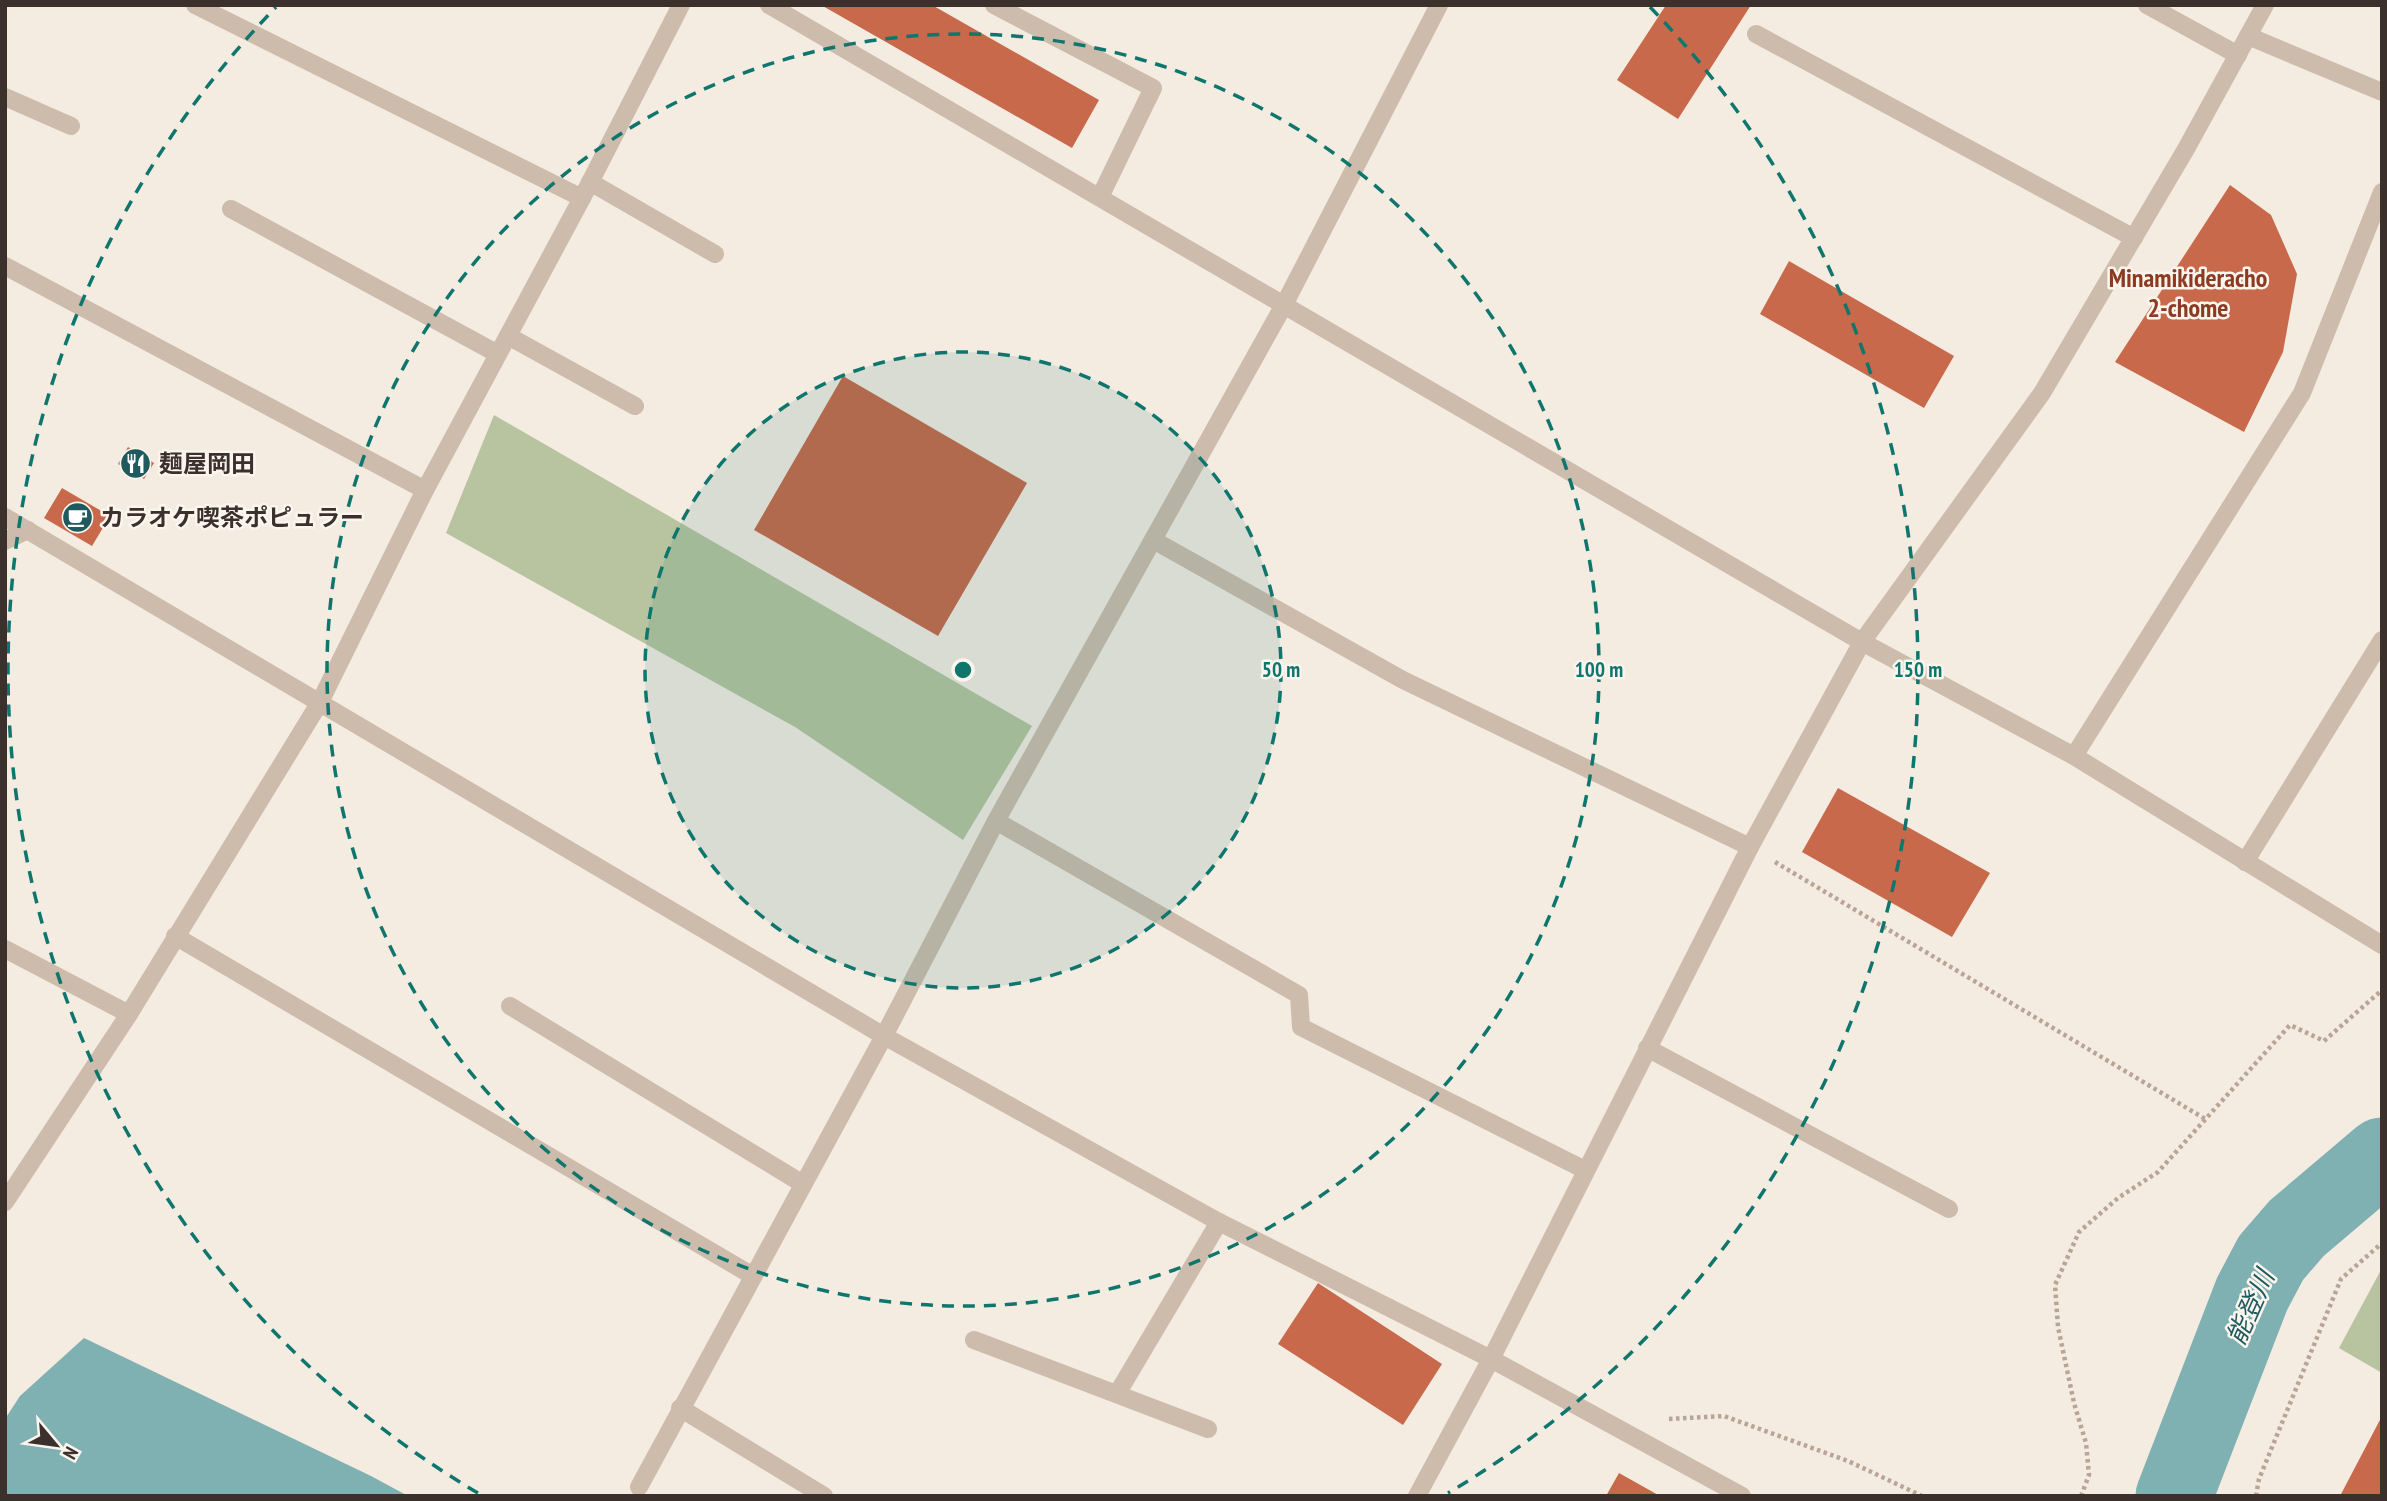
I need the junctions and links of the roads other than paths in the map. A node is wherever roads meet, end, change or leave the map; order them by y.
1 (195, 5) edge
2 (681, 5) edge
3 (769, 5) edge
4 (994, 5) edge
5 (1440, 5) edge
6 (2147, 5) edge
7 (2265, 5) edge
8 (1756, 34) dead end
9 (2248, 36) junction
10 (2238, 55) junction
11 (2382, 92) edge
12 (5, 97) edge
13 (71, 126) dead end
14 (586, 190) junction
15 (2382, 192) edge
16 (1100, 197) junction
17 (231, 209) dead end
18 (2134, 237) junction
19 (715, 254) dead end
20 (5, 266) edge
21 (1285, 303) junction
22 (508, 336) junction
23 (498, 354) junction
24 (635, 406) dead end
25 (425, 490) junction
26 (5, 517) edge
27 (28, 530) junction
28 (5, 541) edge
29 (1155, 541) junction
30 (2382, 640) edge
31 (1862, 642) junction
32 (320, 702) junction
33 (2074, 756) junction
34 (996, 821) junction
35 (1750, 848) junction
36 (2245, 862) junction
37 (175, 936) junction
38 (2382, 944) edge
39 (5, 949) edge
40 (510, 1006) dead end
41 (129, 1014) junction
42 (884, 1036) junction
43 (1647, 1048) junction
44 (1585, 1170) junction
45 (803, 1184) junction
46 (5, 1202) edge
47 (1949, 1209) dead end
48 (1219, 1222) junction
49 (753, 1276) junction
50 (974, 1340) dead end
51 (1491, 1359) junction
52 (1116, 1394) junction
53 (680, 1408) junction
54 (1208, 1429) dead end
55 (645, 1491) edge
56 (824, 1496) edge
57 (1418, 1496) edge
58 (1742, 1496) edge

1 - 14 street
2 - 14 street
3 - 16 street
4 - 16 street
5 - 21 street
6 - 10 street
7 - 9 street
8 - 18 street
9 - 10 street
9 - 11 street
10 - 18 street
12 - 13 street
14 - 19 street
14 - 22 street
15 - 33 street
16 - 21 street
17 - 23 street
18 - 31 street
20 - 25 street
21 - 29 street
21 - 31 street
22 - 23 street
22 - 24 street
23 - 25 street
25 - 32 street
26 - 27 street
27 - 28 street
27 - 32 street
29 - 34 street
29 - 35 street
30 - 36 street
31 - 33 street
31 - 35 street
32 - 37 street
32 - 42 street
33 - 36 street
34 - 42 street
34 - 44 street
35 - 43 street
36 - 38 street
37 - 41 street
37 - 49 street
39 - 41 street
40 - 45 street
41 - 46 street
42 - 45 street
42 - 48 street
43 - 44 street
43 - 47 street
44 - 51 street
45 - 49 street
48 - 51 street
48 - 52 street
49 - 53 street
50 - 52 street
51 - 57 street
51 - 58 street
52 - 54 street
53 - 55 street
53 - 56 street

